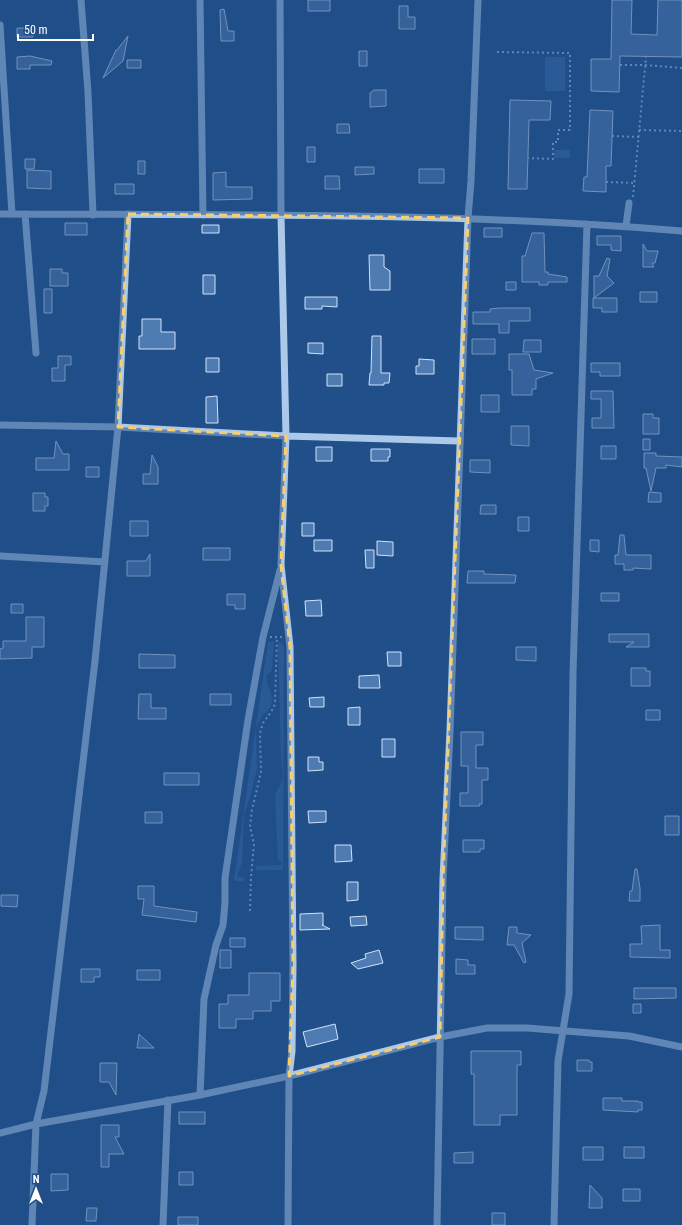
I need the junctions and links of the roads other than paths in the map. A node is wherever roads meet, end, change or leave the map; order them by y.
1 (81, 0) edge
2 (200, 0) edge
3 (280, 0) edge
4 (478, 0) edge
5 (0, 25) edge
6 (628, 203) road end
7 (0, 214) edge
8 (12, 214) junction
9 (25, 214) junction
10 (128, 214) junction
11 (93, 215) junction
12 (202, 215) junction
13 (281, 215) junction
14 (468, 218) junction
15 (587, 224) junction
16 (626, 226) junction
17 (682, 231) edge
18 (36, 353) dead end
19 (0, 425) edge
20 (118, 426) junction
21 (286, 436) junction
22 (459, 441) junction
23 (0, 556) edge
24 (105, 562) junction
25 (281, 566) junction
26 (564, 1031) junction
27 (440, 1037) junction
28 (682, 1047) edge
29 (289, 1076) junction
30 (200, 1095) junction
31 (168, 1100) junction
32 (36, 1124) junction
33 (0, 1133) edge
34 (32, 1225) edge
35 (163, 1225) edge
36 (288, 1225) edge
37 (437, 1225) edge
38 (554, 1225) edge

1 - 11 street
2 - 12 street
3 - 13 street
4 - 14 street
5 - 8 street
6 - 16 street
7 - 8 street
8 - 9 street
9 - 11 street
9 - 18 street
10 - 11 street
10 - 12 street
10 - 20 street
12 - 13 street
13 - 14 street
13 - 21 street
14 - 15 street
14 - 22 street
15 - 16 street
15 - 26 street
16 - 17 street
19 - 20 street
20 - 21 street
20 - 24 street
21 - 22 street
21 - 25 street
22 - 27 street
23 - 24 street
24 - 32 street
25 - 29 street
25 - 30 street
26 - 27 street
26 - 28 street
26 - 38 street
27 - 29 street
27 - 37 street
29 - 30 street
29 - 36 street
30 - 31 street
31 - 32 street
31 - 35 street
32 - 33 street
32 - 34 street

